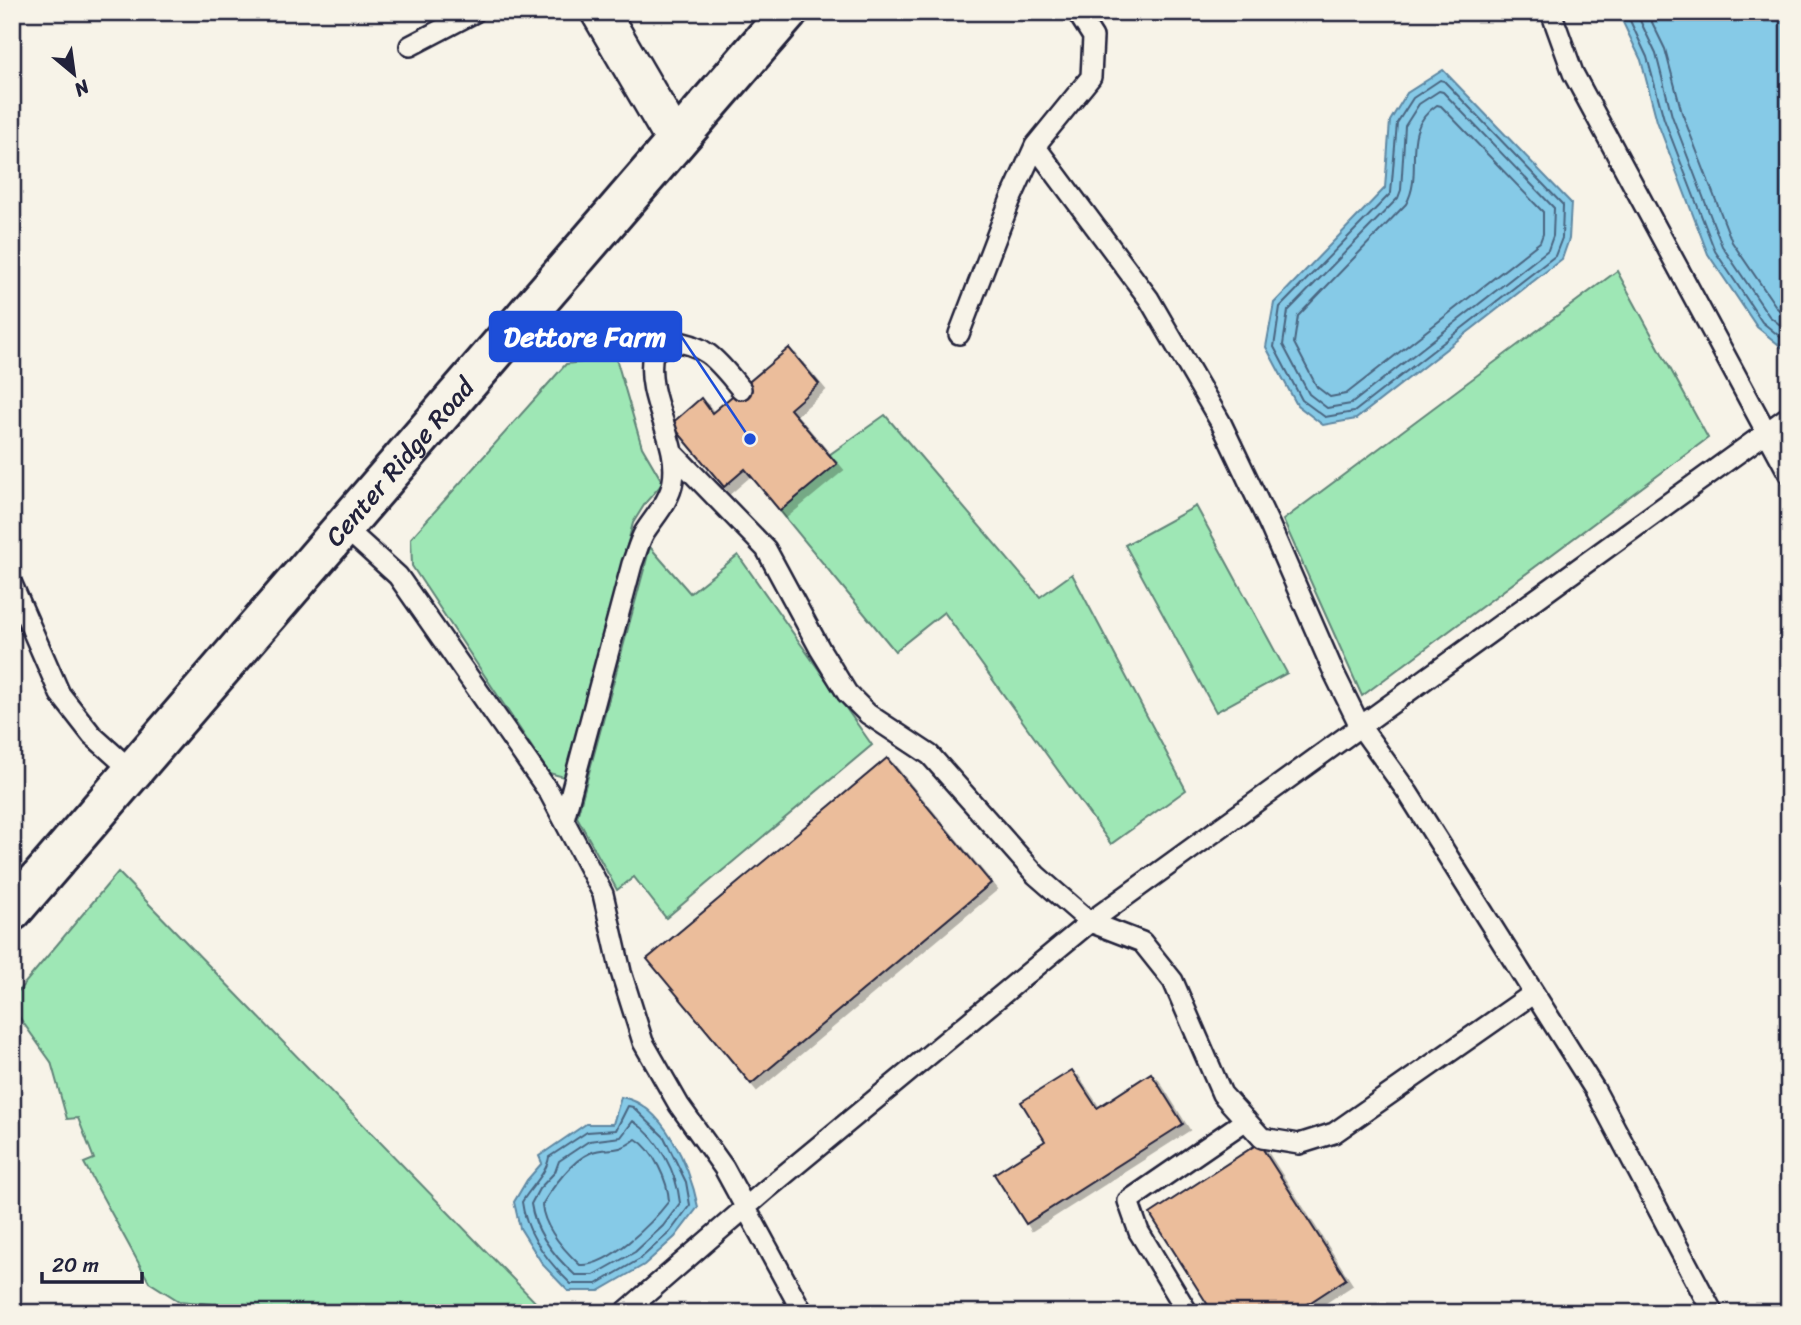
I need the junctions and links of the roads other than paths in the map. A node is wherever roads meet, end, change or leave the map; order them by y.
1 (475, 12) edge
2 (600, 12) edge
3 (788, 12) edge
4 (1077, 12) edge
5 (1551, 12) edge
6 (410, 46) dead end
7 (676, 142) junction
8 (1035, 146) junction
9 (959, 334) dead end
10 (741, 388) dead end
11 (1789, 416) edge
12 (1766, 432) junction
13 (672, 452) junction
14 (1789, 474) edge
15 (344, 527) junction
16 (12, 584) edge
17 (1360, 726) junction
18 (133, 772) junction
19 (564, 819) junction
20 (12, 911) edge
21 (1090, 922) junction
22 (1534, 993) junction
23 (1246, 1120) junction
24 (747, 1208) junction
25 (624, 1313) edge
26 (803, 1313) edge
27 (1188, 1313) edge
28 (1713, 1313) edge

1 - 6 lane
2 - 7 street
3 - 7 main road, Center Ridge Road
4 - 8 lane
5 - 12 lane
7 - 15 main road, Center Ridge Road
8 - 9 lane
8 - 17 lane
10 - 13 lane
11 - 12 lane
12 - 14 lane
12 - 17 lane
13 - 19 lane
13 - 21 lane
15 - 18 main road, Center Ridge Road
15 - 19 lane
16 - 18 lane
17 - 21 lane
17 - 22 lane
18 - 20 main road, Center Ridge Road
19 - 24 lane
21 - 23 lane
21 - 24 lane
22 - 23 lane
22 - 28 lane
23 - 27 lane
24 - 25 lane
24 - 26 lane

